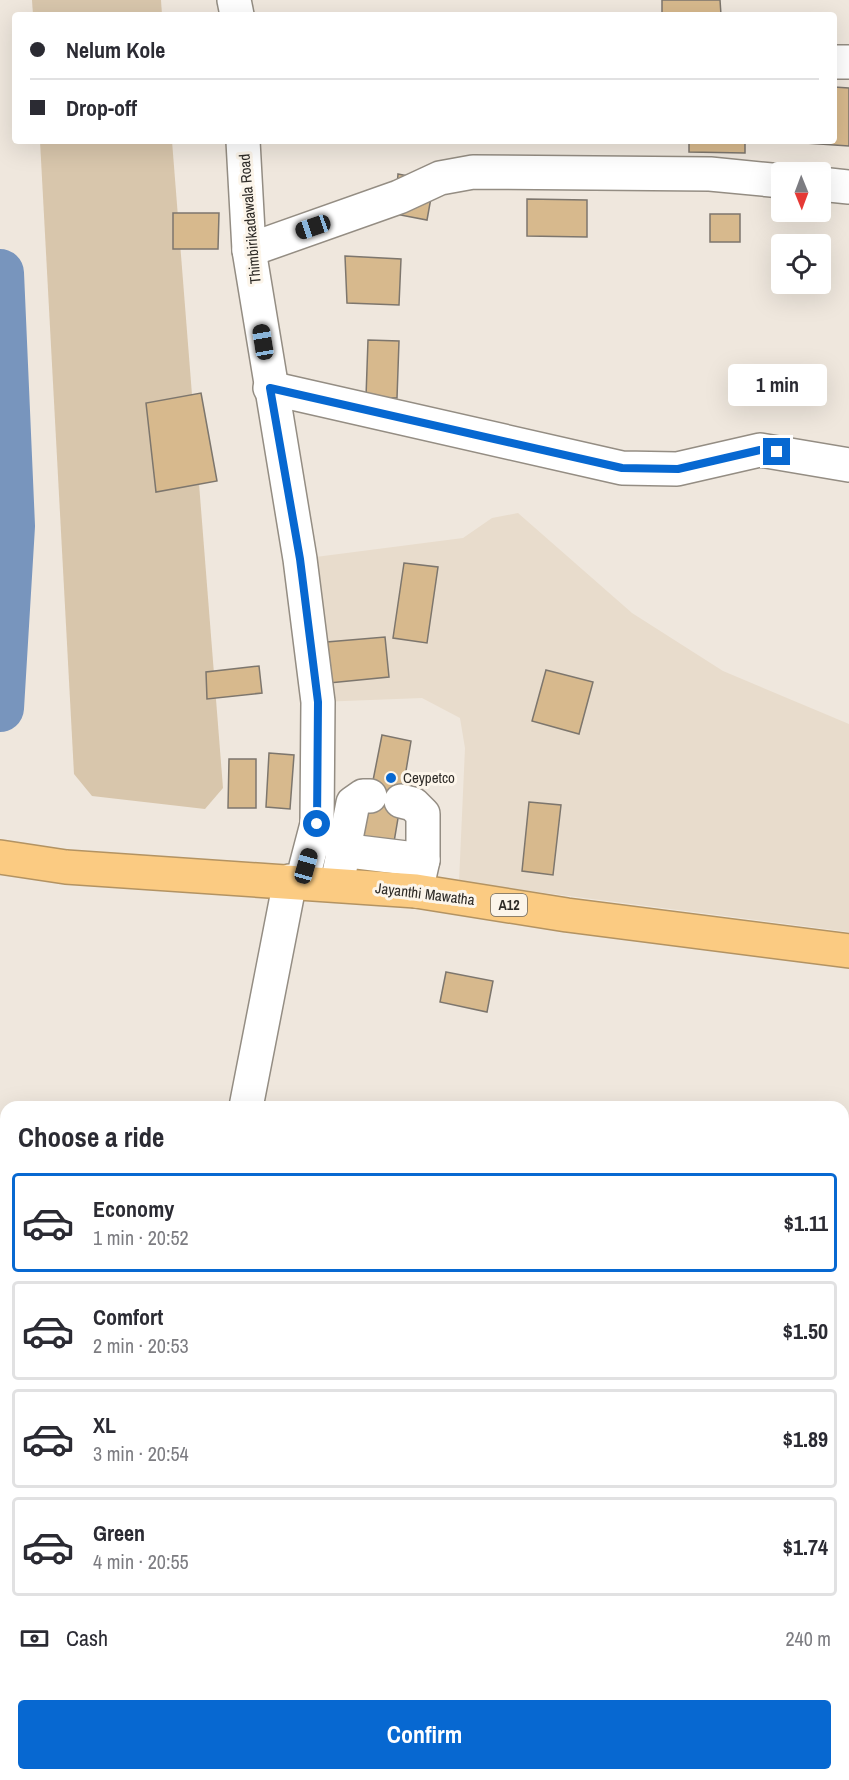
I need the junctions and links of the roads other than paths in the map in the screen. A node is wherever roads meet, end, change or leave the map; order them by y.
1 (243, 144) edge
2 (771, 180) edge
3 (831, 185) edge
4 (849, 187) edge
5 (249, 250) junction
6 (270, 388) junction
7 (849, 465) edge
8 (341, 850) junction
9 (0, 857) edge
10 (298, 873) junction
11 (419, 876) junction
12 (337, 884) junction
13 (849, 951) edge
14 (247, 1101) edge

1 - 5 street, Thimbirikadawala Road
2 - 5 street
3 - 4 street
5 - 6 street, Thimbirikadawala Road
6 - 7 street
6 - 10 street, Thimbirikadawala Road
8 - 11 street
8 - 11 street
8 - 12 street
9 - 10 highway, Jayanthi Mawatha / A12
10 - 12 highway, Jayanthi Mawatha / A12
10 - 14 street, Thimbirikadawala Road
11 - 12 highway, Jayanthi Mawatha / A12
11 - 13 highway, Jayanthi Mawatha / A12

